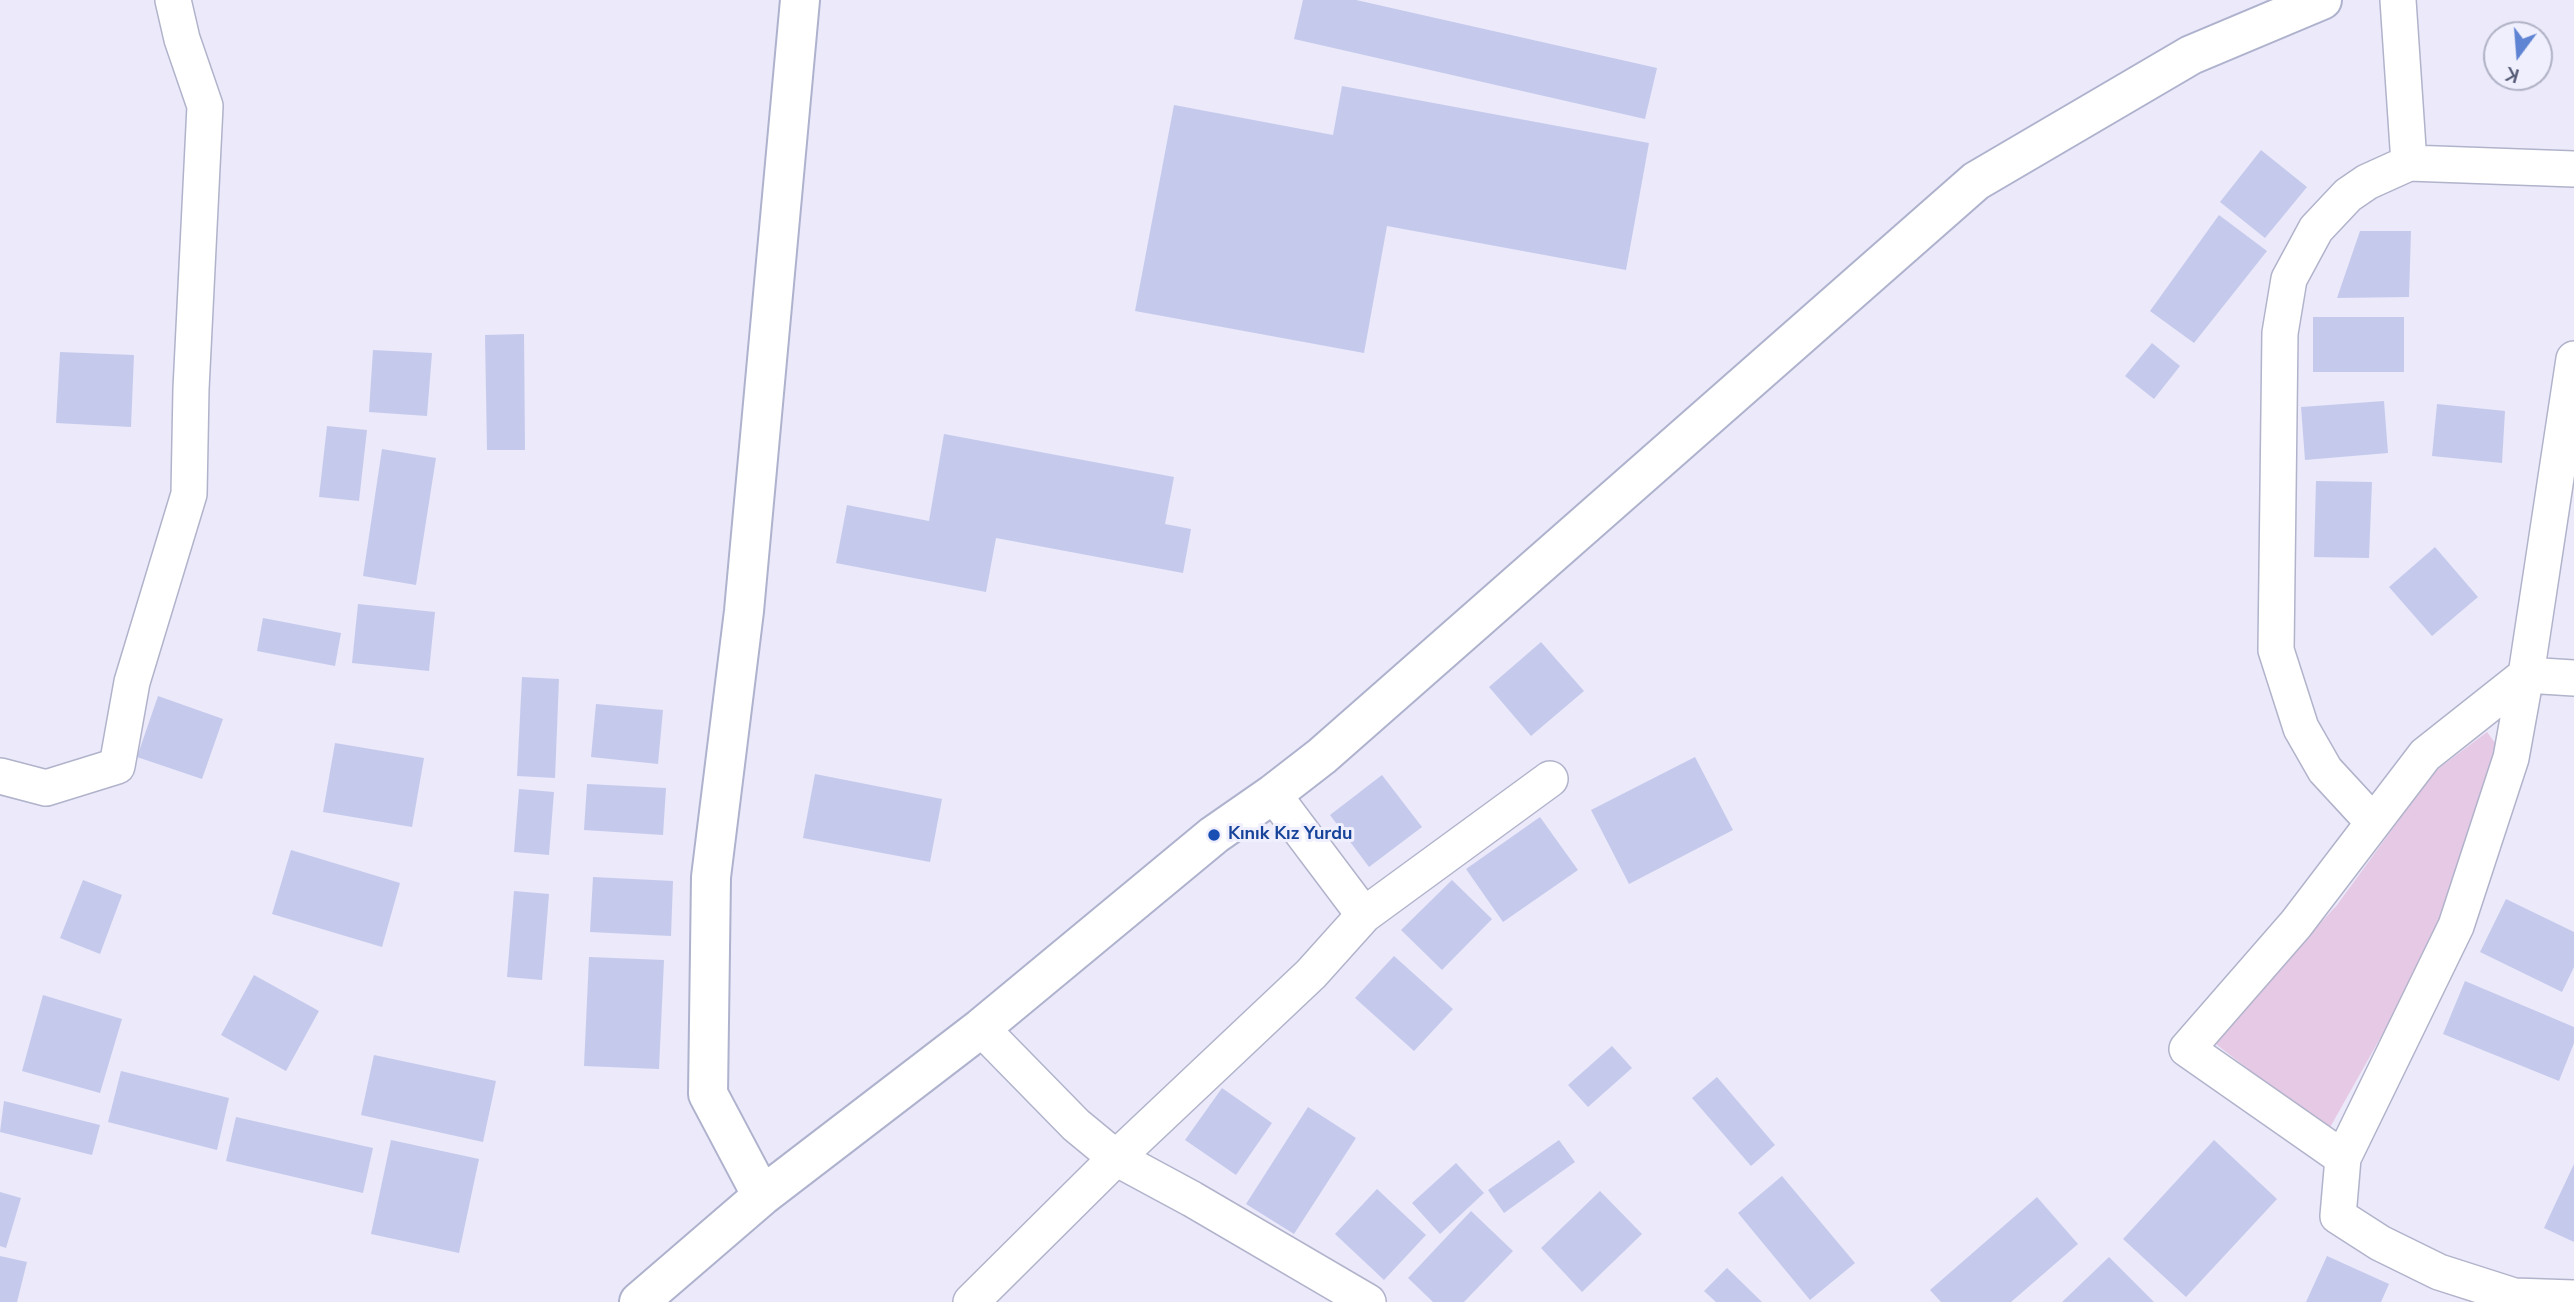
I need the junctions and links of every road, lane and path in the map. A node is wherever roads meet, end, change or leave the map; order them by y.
1 (173, 0) edge
2 (800, 0) edge
3 (2322, 0) edge
4 (2399, 0) edge
5 (2409, 163) junction
6 (2574, 169) edge
7 (2574, 359) edge
8 (2526, 675) junction
9 (2574, 678) edge
10 (0, 776) edge
11 (1550, 779) dead end
12 (1273, 794) junction
13 (2373, 822) junction
14 (1364, 915) junction
15 (981, 1028) junction
16 (1116, 1158) junction
17 (2343, 1158) junction
18 (762, 1196) junction
19 (2574, 1298) edge
20 (2514, 1299) edge
21 (639, 1302) edge
22 (971, 1302) edge
23 (1368, 1302) edge

1 - 10 street
2 - 18 main road
3 - 12 main road
4 - 5 street
5 - 6 street
5 - 13 street
7 - 8 street
8 - 9 street
8 - 13 street
8 - 17 street
11 - 14 street
12 - 14 street
12 - 15 main road
13 - 17 street
14 - 16 street
15 - 16 street
15 - 18 main road
16 - 22 street
16 - 23 street
17 - 20 street
18 - 21 main road
19 - 20 street

